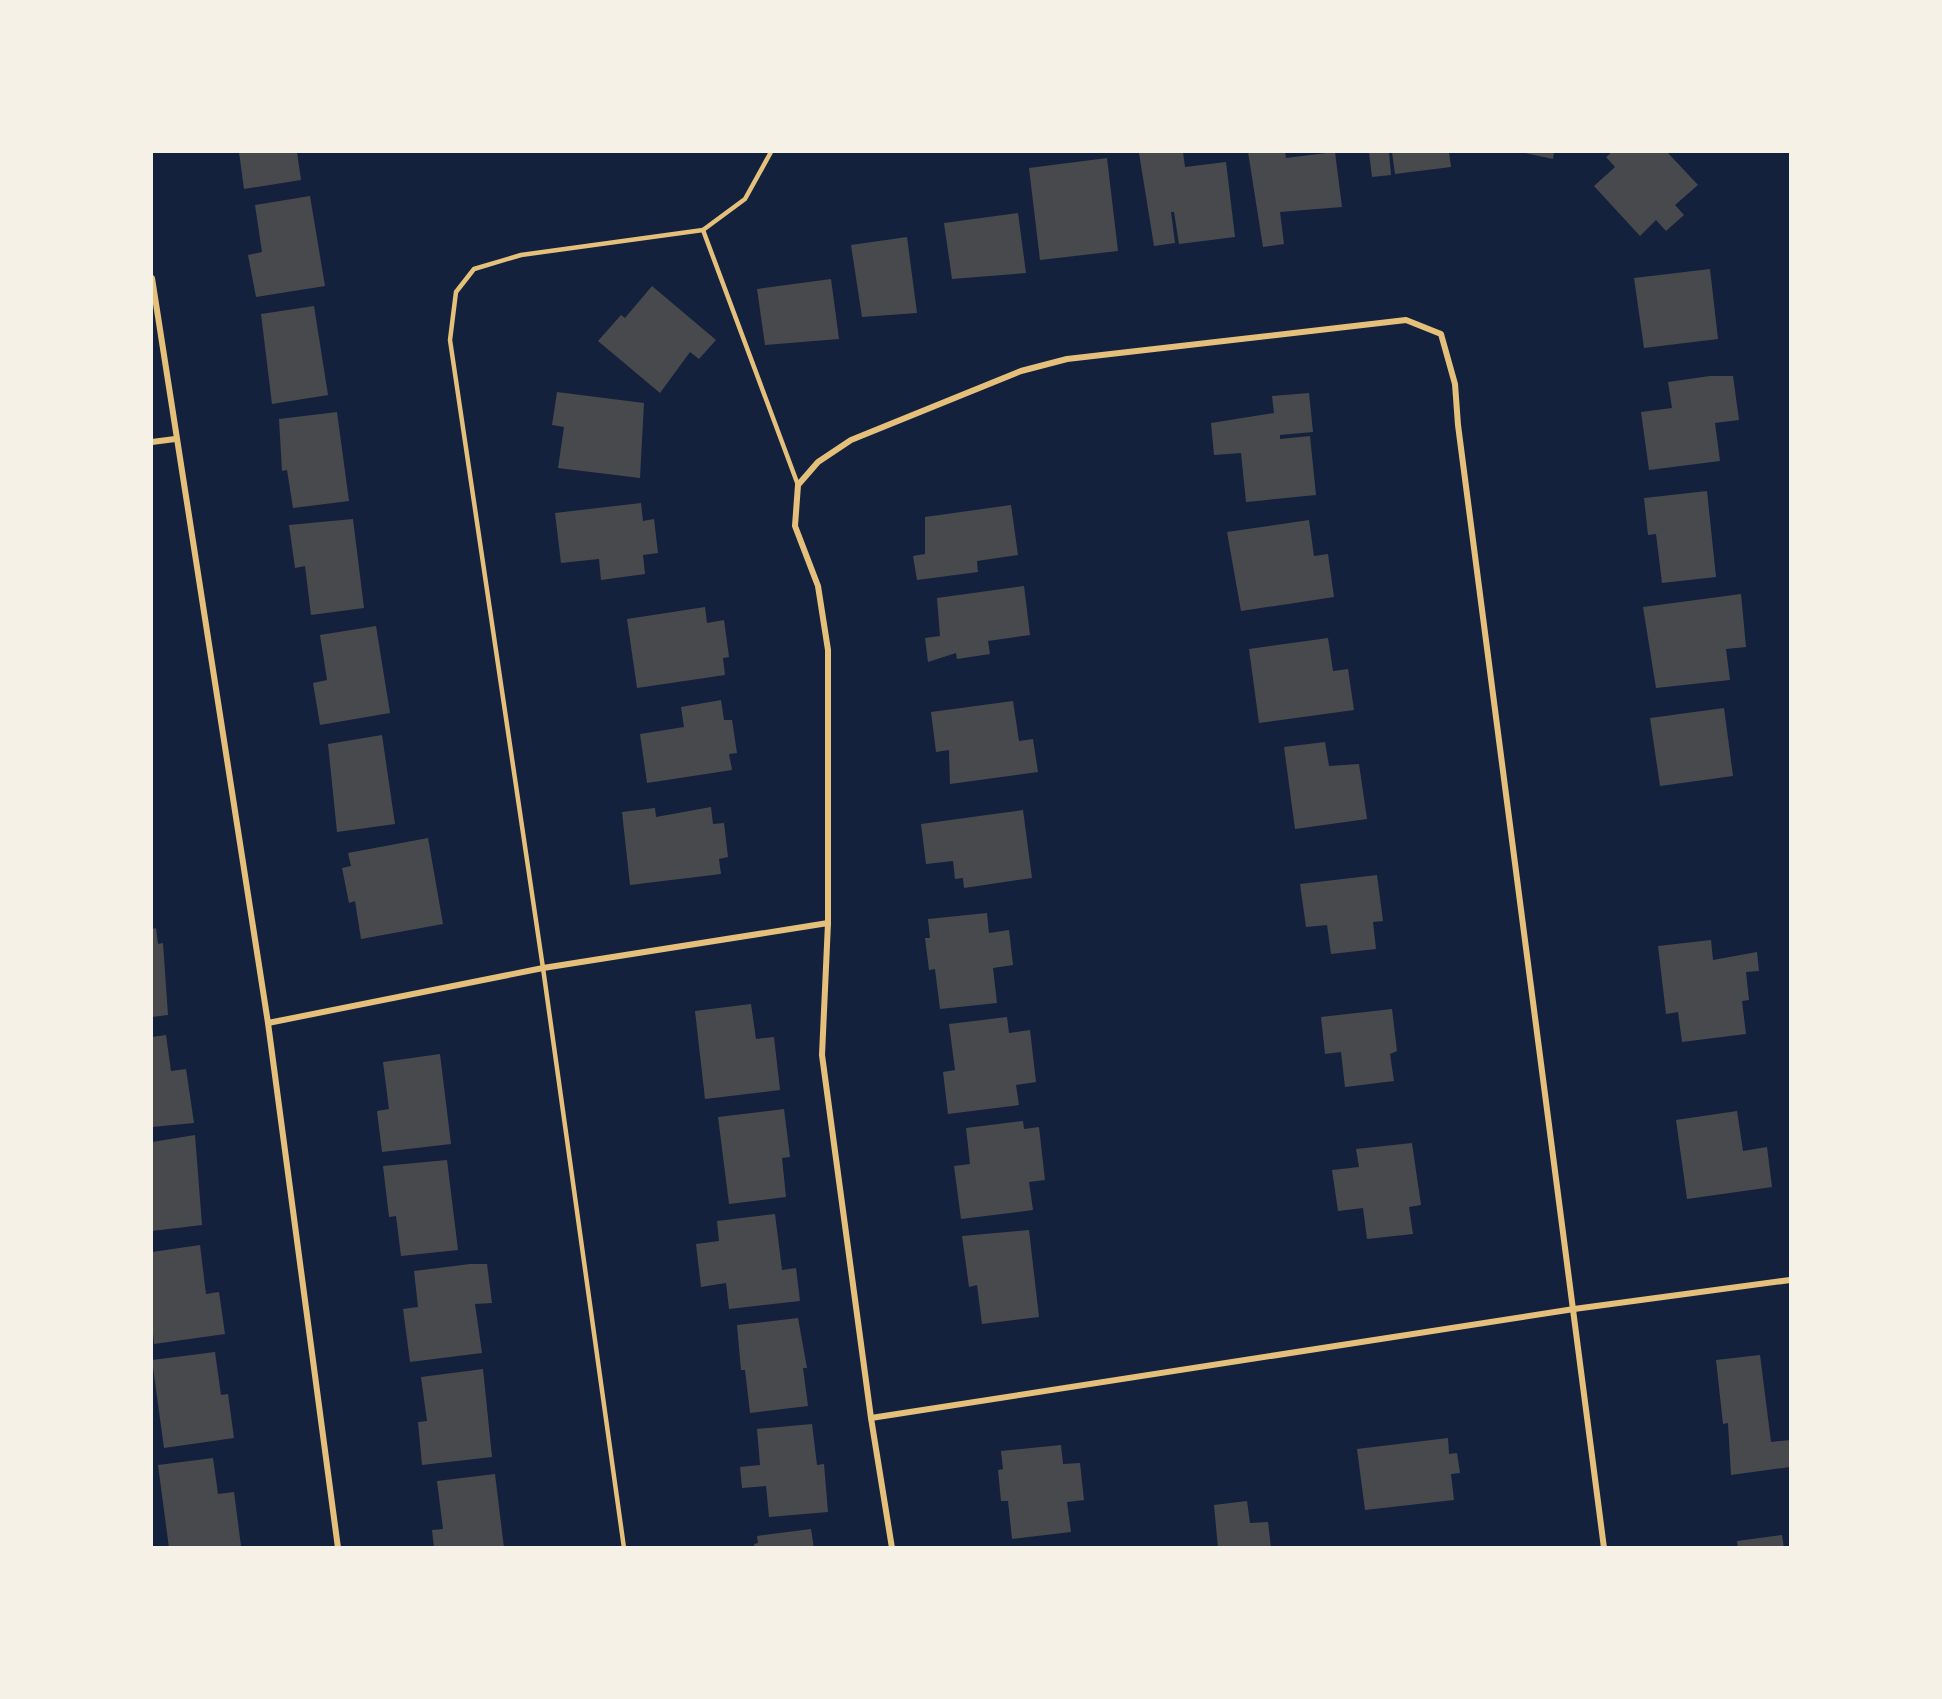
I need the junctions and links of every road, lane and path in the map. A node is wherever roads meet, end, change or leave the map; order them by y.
1 (771, 152) edge
2 (703, 230) junction
3 (152, 278) edge
4 (175, 439) junction
5 (152, 442) edge
6 (798, 485) junction
7 (828, 923) junction
8 (543, 968) junction
9 (268, 1023) junction
10 (1791, 1280) edge
11 (1574, 1309) junction
12 (871, 1418) junction
13 (338, 1548) edge
14 (624, 1548) edge
15 (892, 1548) edge
16 (1604, 1548) edge

1 - 2 lane
2 - 6 lane
2 - 8 lane
3 - 4 street
4 - 5 street
4 - 9 street
6 - 7 street
6 - 11 street
7 - 8 street
7 - 12 street
8 - 9 street
8 - 14 lane
9 - 13 street
10 - 11 street
11 - 12 street
11 - 16 street
12 - 15 street

